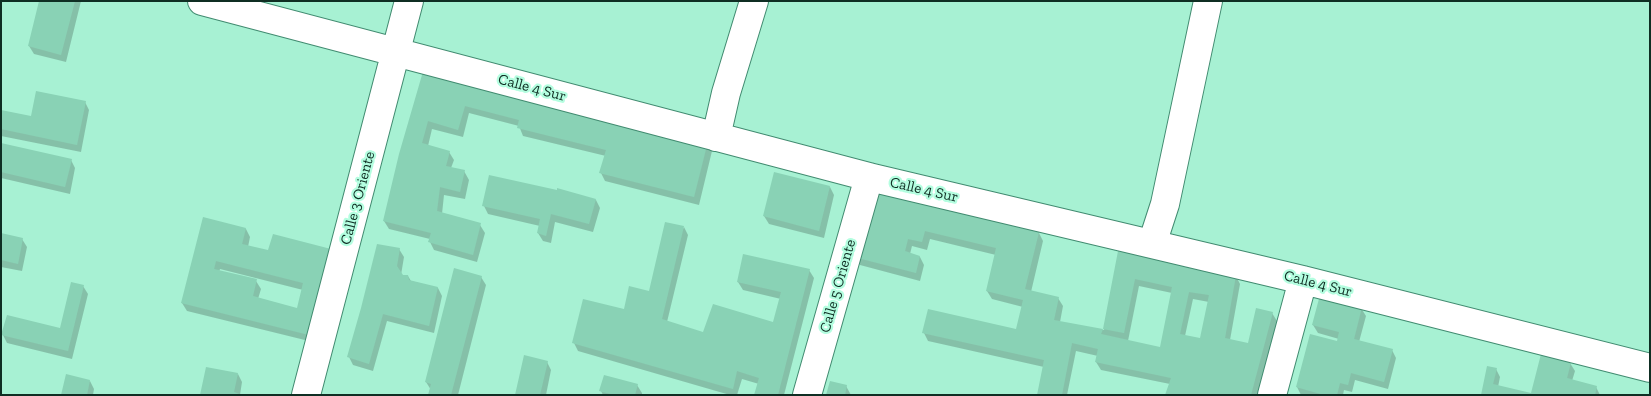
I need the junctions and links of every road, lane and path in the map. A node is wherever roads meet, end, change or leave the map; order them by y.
1 (202, 1) edge
2 (409, 1) edge
3 (754, 1) edge
4 (1208, 1) edge
5 (396, 52) junction
6 (716, 137) junction
7 (869, 177) junction
8 (1152, 244) junction
9 (1303, 280) junction
10 (1650, 368) edge
11 (306, 395) edge
12 (807, 395) edge
13 (1272, 395) edge

1 - 5 street, Calle 4 Sur
2 - 5 street, Calle 3 Oriente
3 - 6 street
4 - 8 street
5 - 6 street, Calle 4 Sur
5 - 11 street, Calle 3 Oriente
6 - 7 street, Calle 4 Sur
7 - 8 street, Calle 4 Sur
7 - 12 street, Calle 5 Oriente
8 - 9 street, Calle 4 Sur
9 - 10 street, Calle 4 Sur
9 - 13 street

